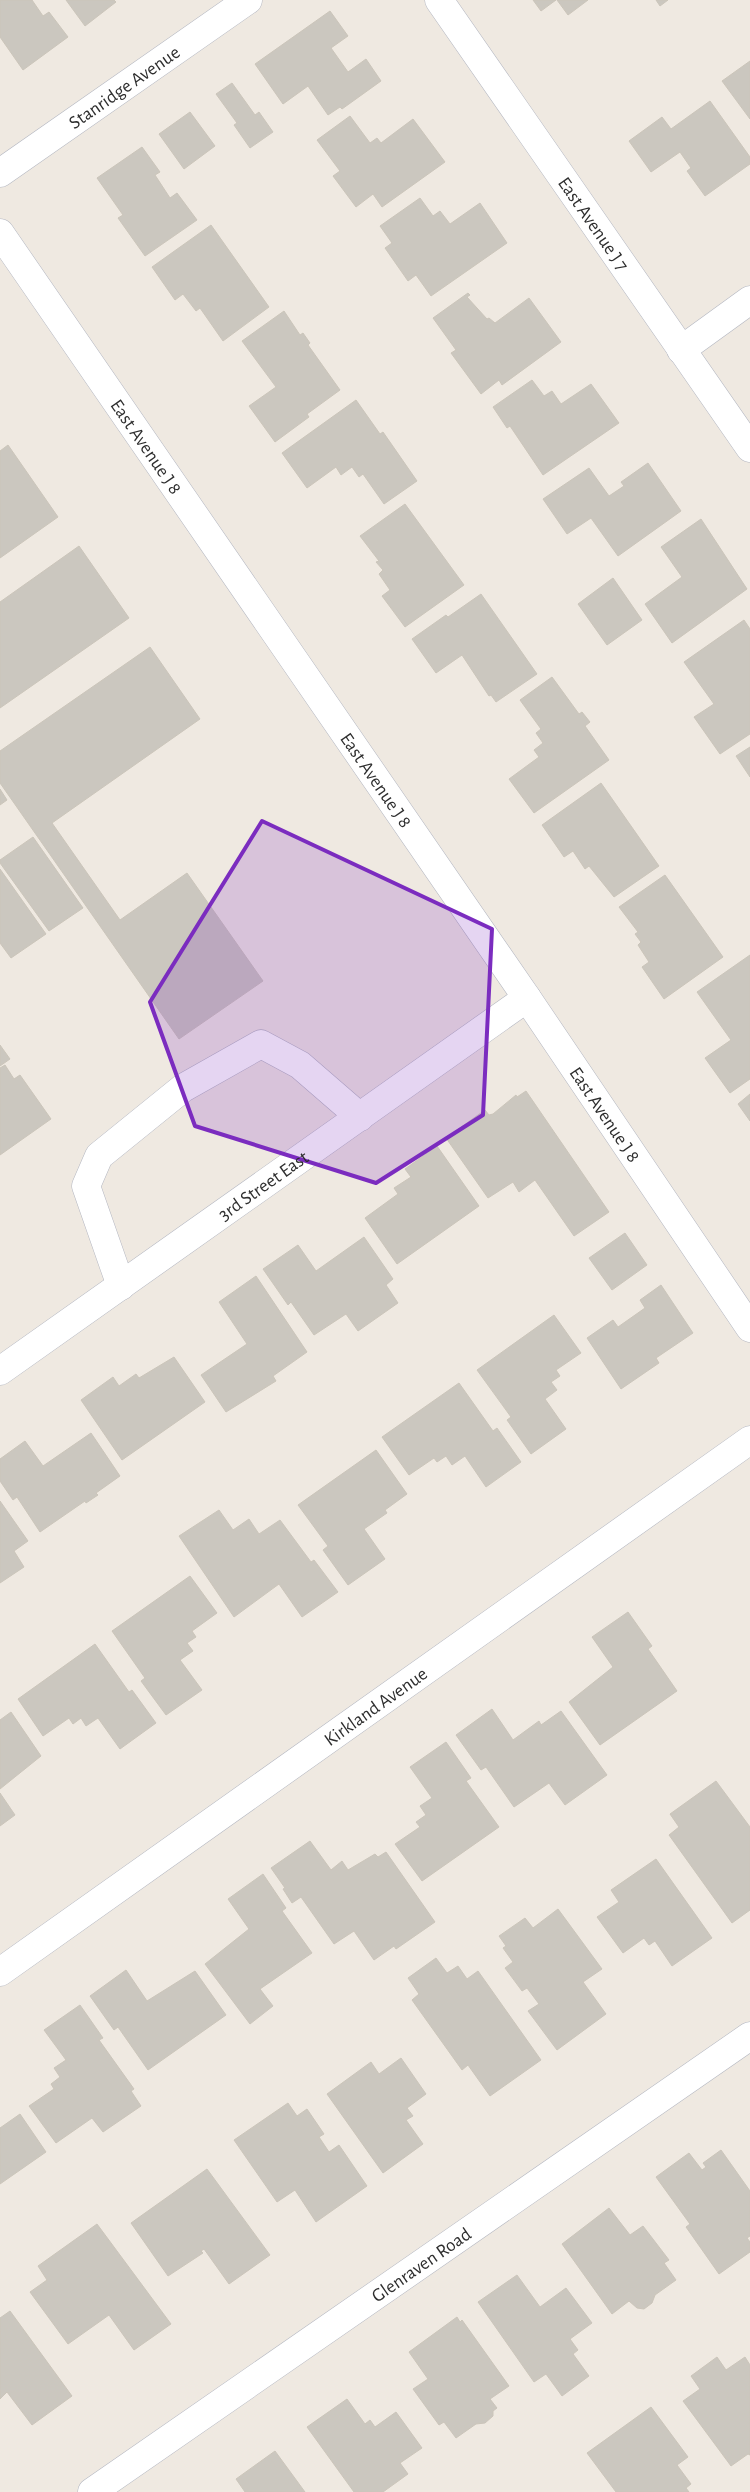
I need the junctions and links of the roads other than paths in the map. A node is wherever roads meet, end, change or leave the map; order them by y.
1 (248, 0) edge
2 (439, 0) edge
3 (0, 173) edge
4 (0, 233) edge
5 (750, 300) edge
6 (681, 350) junction
7 (750, 448) edge
8 (527, 998) junction
9 (360, 1117) junction
10 (121, 1286) junction
11 (750, 1328) edge
12 (0, 1371) edge
13 (750, 1440) edge
14 (0, 1972) edge
15 (750, 2036) edge
16 (92, 2492) edge

1 - 3 street, Stanridge Avenue
2 - 6 street, East Avenue J 7
4 - 8 street, East Avenue J 8
5 - 6 street
6 - 7 street, East Avenue J 7
8 - 9 street, 3rd Street East
8 - 11 street, East Avenue J 8
9 - 10 street, 3rd Street East
9 - 10 street
10 - 12 street, 3rd Street East
13 - 14 street, Kirkland Avenue
15 - 16 street, Glenraven Road

